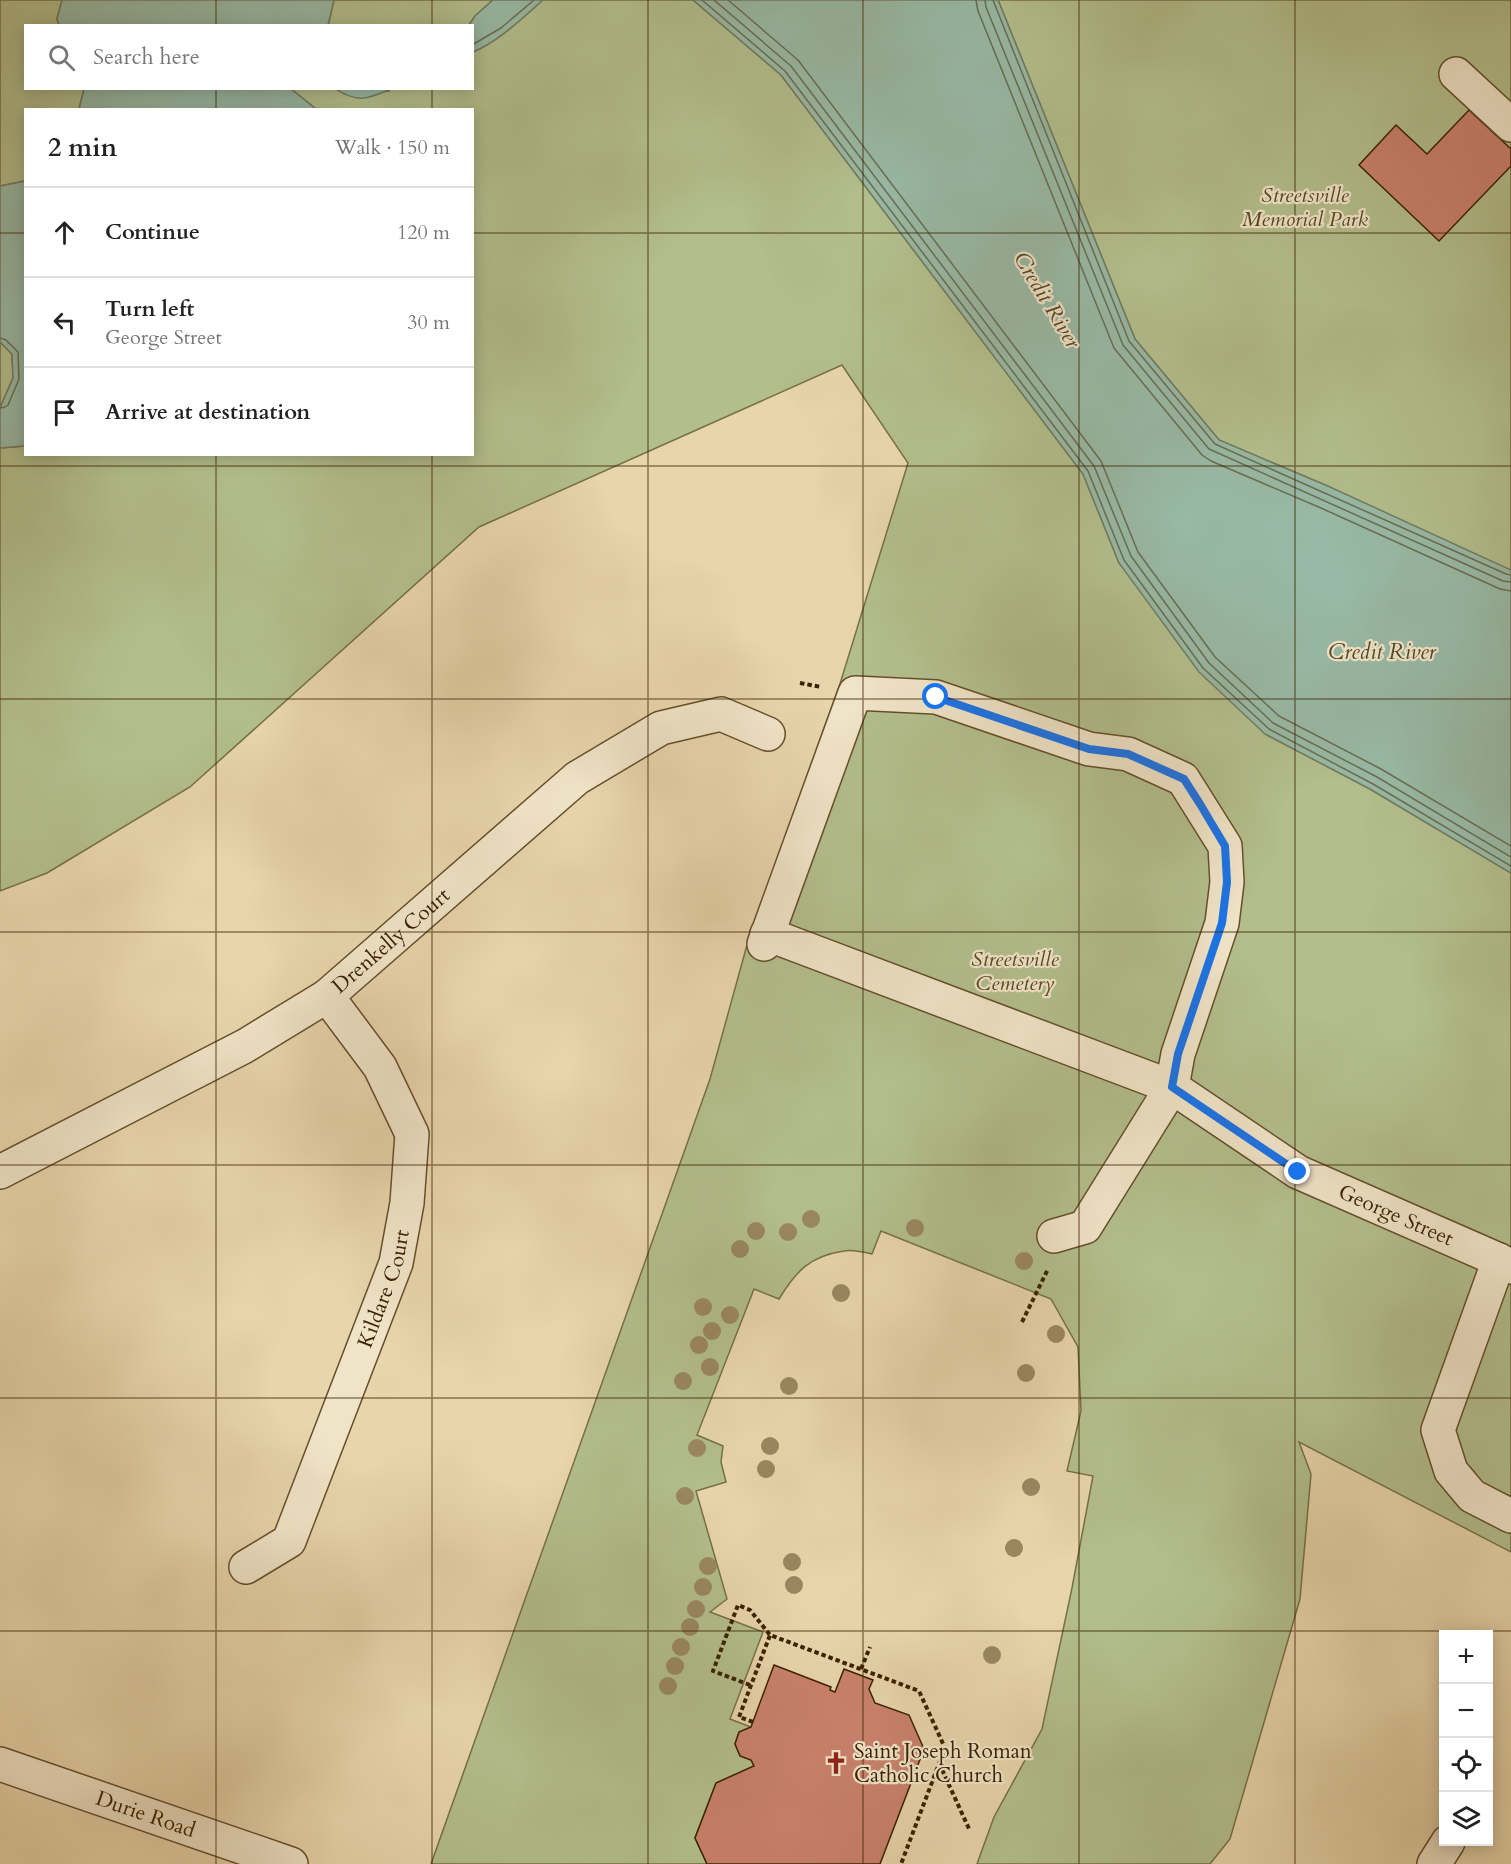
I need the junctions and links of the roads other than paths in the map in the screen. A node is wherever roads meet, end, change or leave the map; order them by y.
1 (1455, 74) dead end
2 (1511, 125) edge
3 (768, 734) dead end
4 (327, 996) junction
5 (1172, 1087) junction
6 (0, 1172) edge
7 (1054, 1236) dead end
8 (1505, 1264) edge
9 (1511, 1516) edge
10 (246, 1568) dead end
11 (0, 1764) edge
12 (1445, 1846) edge
13 (291, 1864) edge
14 (1434, 1864) edge

1 - 2 street
3 - 4 street, Drenkelly Court
4 - 6 street, Drenkelly Court
4 - 10 street, Kildare Court
5 - 5 street, George Street
5 - 7 street
5 - 8 street, George Street
8 - 9 street, George Street
11 - 13 street, Durie Road
12 - 14 street

